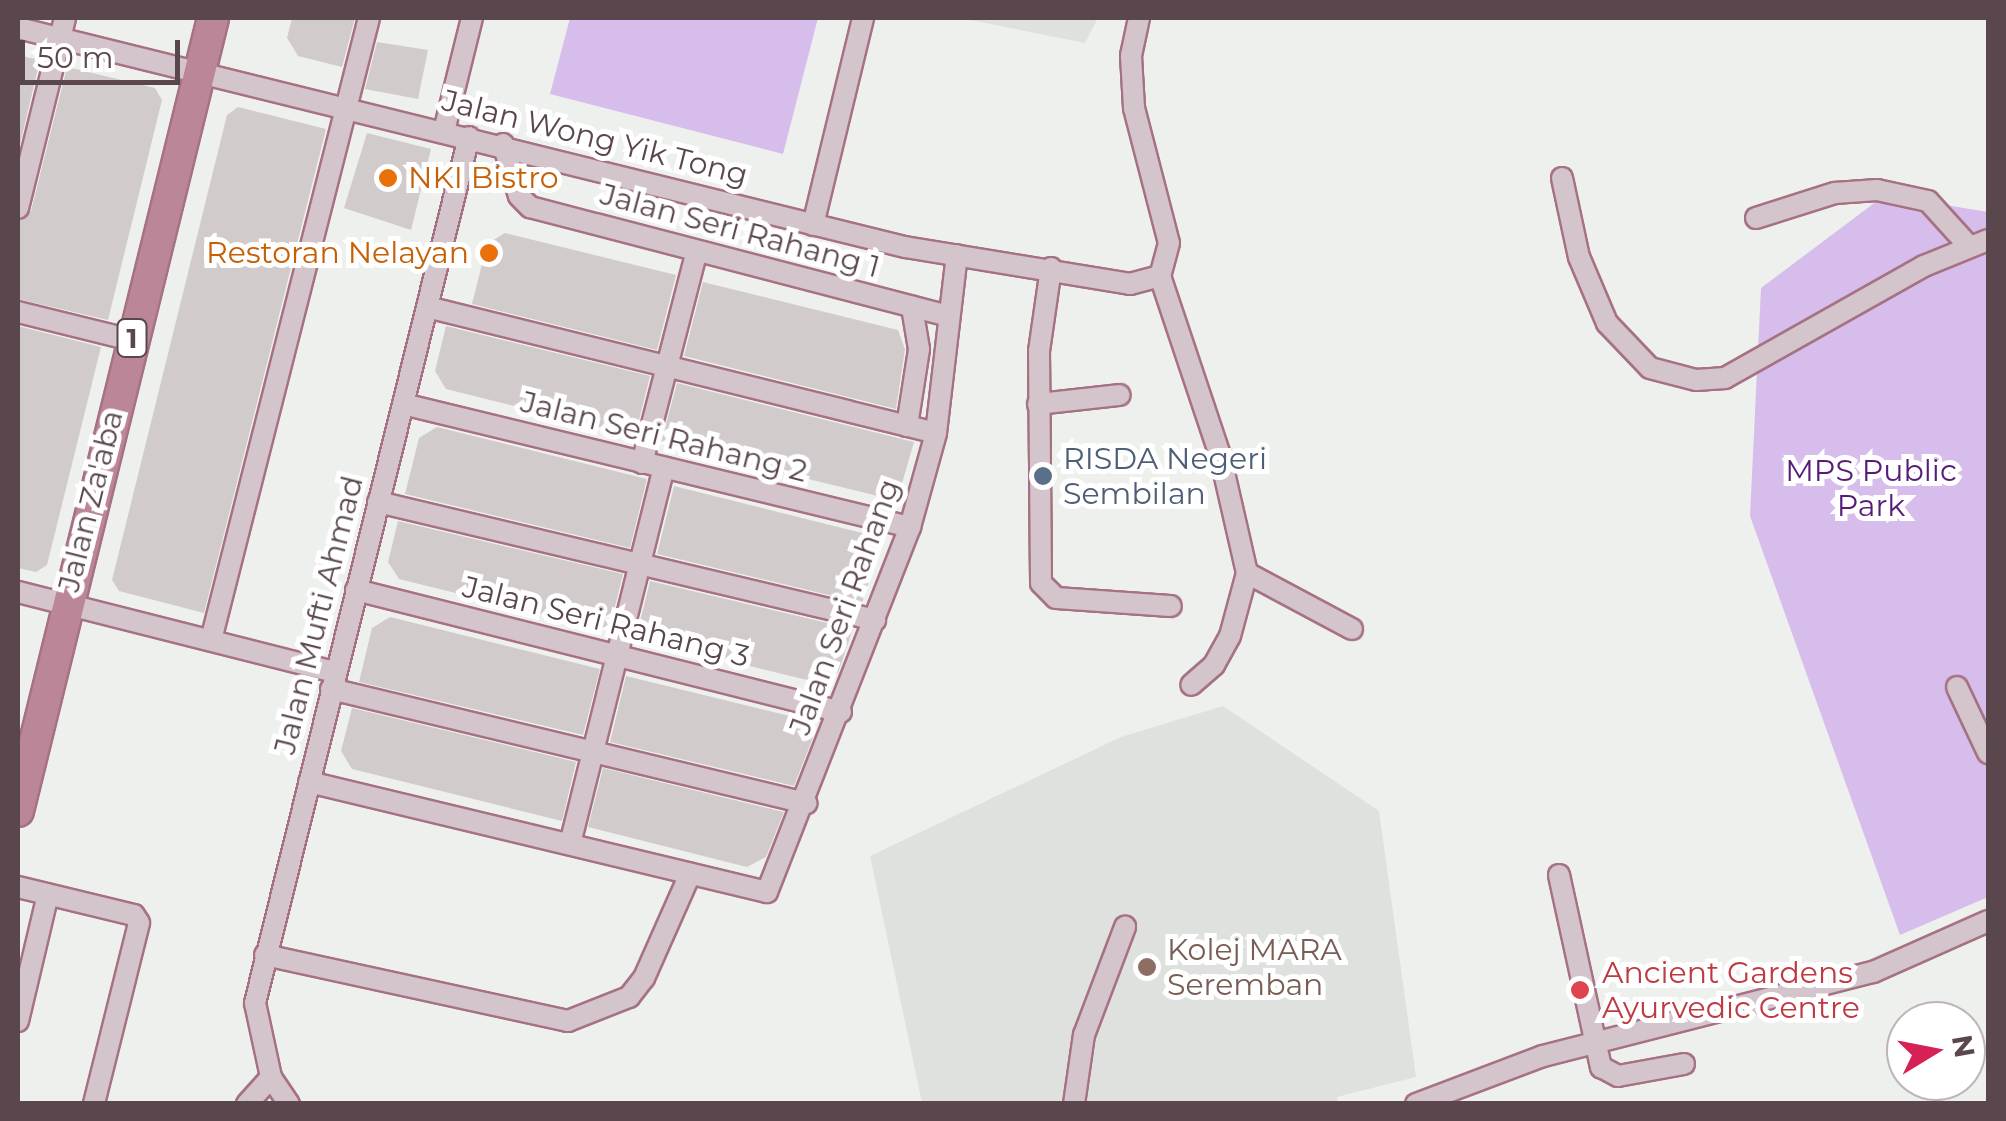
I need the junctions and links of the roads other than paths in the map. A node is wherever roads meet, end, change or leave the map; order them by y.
1 (64, 18) edge
2 (213, 18) edge
3 (368, 18) edge
4 (472, 18) edge
5 (863, 18) edge
6 (1139, 18) edge
7 (18, 28) edge
8 (60, 39) junction
9 (200, 73) junction
10 (346, 108) junction
11 (444, 130) junction
12 (469, 137) junction
13 (503, 144) junction
14 (1562, 178) dead end
15 (18, 208) edge
16 (1756, 218) dead end
17 (813, 225) junction
18 (1988, 240) edge
19 (1966, 244) junction
20 (698, 250) junction
21 (957, 256) junction
22 (1051, 268) junction
23 (1160, 276) junction
24 (427, 307) junction
25 (912, 307) junction
26 (18, 312) edge
27 (945, 315) junction
28 (131, 340) junction
29 (666, 367) junction
30 (1120, 395) dead end
31 (403, 404) junction
32 (1038, 404) junction
33 (907, 426) junction
34 (936, 433) junction
35 (642, 463) junction
36 (664, 468) junction
37 (378, 502) junction
38 (910, 528) junction
39 (640, 563) junction
40 (1248, 573) junction
41 (356, 590) junction
42 (18, 592) edge
43 (66, 604) junction
44 (1171, 606) dead end
45 (875, 620) junction
46 (1352, 630) dead end
47 (210, 640) junction
48 (617, 655) junction
49 (333, 681) junction
50 (1192, 685) dead end
51 (1957, 686) dead end
52 (841, 712) junction
53 (593, 752) junction
54 (1988, 753) edge
55 (309, 782) junction
56 (807, 803) junction
57 (18, 812) edge
58 (570, 844) junction
59 (690, 874) junction
60 (1559, 875) dead end
61 (18, 886) edge
62 (48, 894) junction
63 (1988, 921) edge
64 (1125, 927) dead end
65 (265, 955) junction
66 (18, 1021) edge
67 (1596, 1042) junction
68 (1684, 1064) dead end
69 (271, 1077) junction
70 (1414, 1102) edge
71 (94, 1104) edge
72 (247, 1104) edge
73 (289, 1104) edge
74 (1074, 1104) edge

1 - 8 street
2 - 9 highway, Jalan Za'aba / 1
3 - 10 street
4 - 11 street
5 - 17 street
6 - 23 street
7 - 8 street, Jalan Wong Yik Tong
8 - 9 street, Jalan Wong Yik Tong
8 - 15 street
9 - 10 street, Jalan Wong Yik Tong
9 - 28 highway, Jalan Za'aba / 1
10 - 11 street, Jalan Wong Yik Tong
10 - 47 street
11 - 12 street, Jalan Wong Yik Tong
12 - 13 street, Jalan Wong Yik Tong
12 - 24 street, Jalan Mufti Ahmad
13 - 17 street, Jalan Wong Yik Tong
13 - 20 street, Jalan Seri Rahang 1
14 - 19 street
16 - 19 street
17 - 21 street, Jalan Wong Yik Tong
18 - 19 street
20 - 25 street, Jalan Seri Rahang 1
20 - 29 street
21 - 22 street, Jalan Wong Yik Tong
21 - 27 street, Jalan Seri Rahang
22 - 23 street, Jalan Wong Yik Tong
22 - 32 street
23 - 40 street
24 - 29 street
24 - 31 street, Jalan Mufti Ahmad
25 - 27 street, Jalan Seri Rahang 1
25 - 33 street
26 - 28 street
27 - 34 street, Jalan Seri Rahang
28 - 43 highway, Jalan Za'aba / 1
29 - 33 street
29 - 35 street
30 - 32 street
31 - 35 street, Jalan Seri Rahang 2
31 - 37 street, Jalan Mufti Ahmad
32 - 44 street
33 - 34 street
34 - 38 street, Jalan Seri Rahang
35 - 36 street, Jalan Seri Rahang 2
36 - 38 street, Jalan Seri Rahang 2
36 - 39 street
37 - 39 street
37 - 41 street, Jalan Mufti Ahmad
38 - 45 street, Jalan Seri Rahang
39 - 45 street
39 - 48 street
40 - 46 street
40 - 50 street
41 - 48 street, Jalan Seri Rahang 3
41 - 49 street, Jalan Mufti Ahmad
42 - 43 street
43 - 47 street
43 - 57 highway, Jalan Za'aba / 1
45 - 52 street, Jalan Seri Rahang
47 - 49 street
48 - 52 street, Jalan Seri Rahang 3
48 - 53 street
49 - 53 street
49 - 55 street, Jalan Mufti Ahmad
51 - 54 street
52 - 56 street, Jalan Seri Rahang
53 - 56 street
53 - 58 street
55 - 58 street
55 - 65 street, Jalan Mufti Ahmad
56 - 59 street, Jalan Seri Rahang
58 - 59 street
59 - 65 street
60 - 67 street
61 - 62 street
62 - 66 street
62 - 71 street
63 - 67 street
64 - 74 street
65 - 69 street, Jalan Mufti Ahmad
67 - 68 street
67 - 70 street
69 - 72 street
69 - 73 street, Jalan Mufti Ahmad

